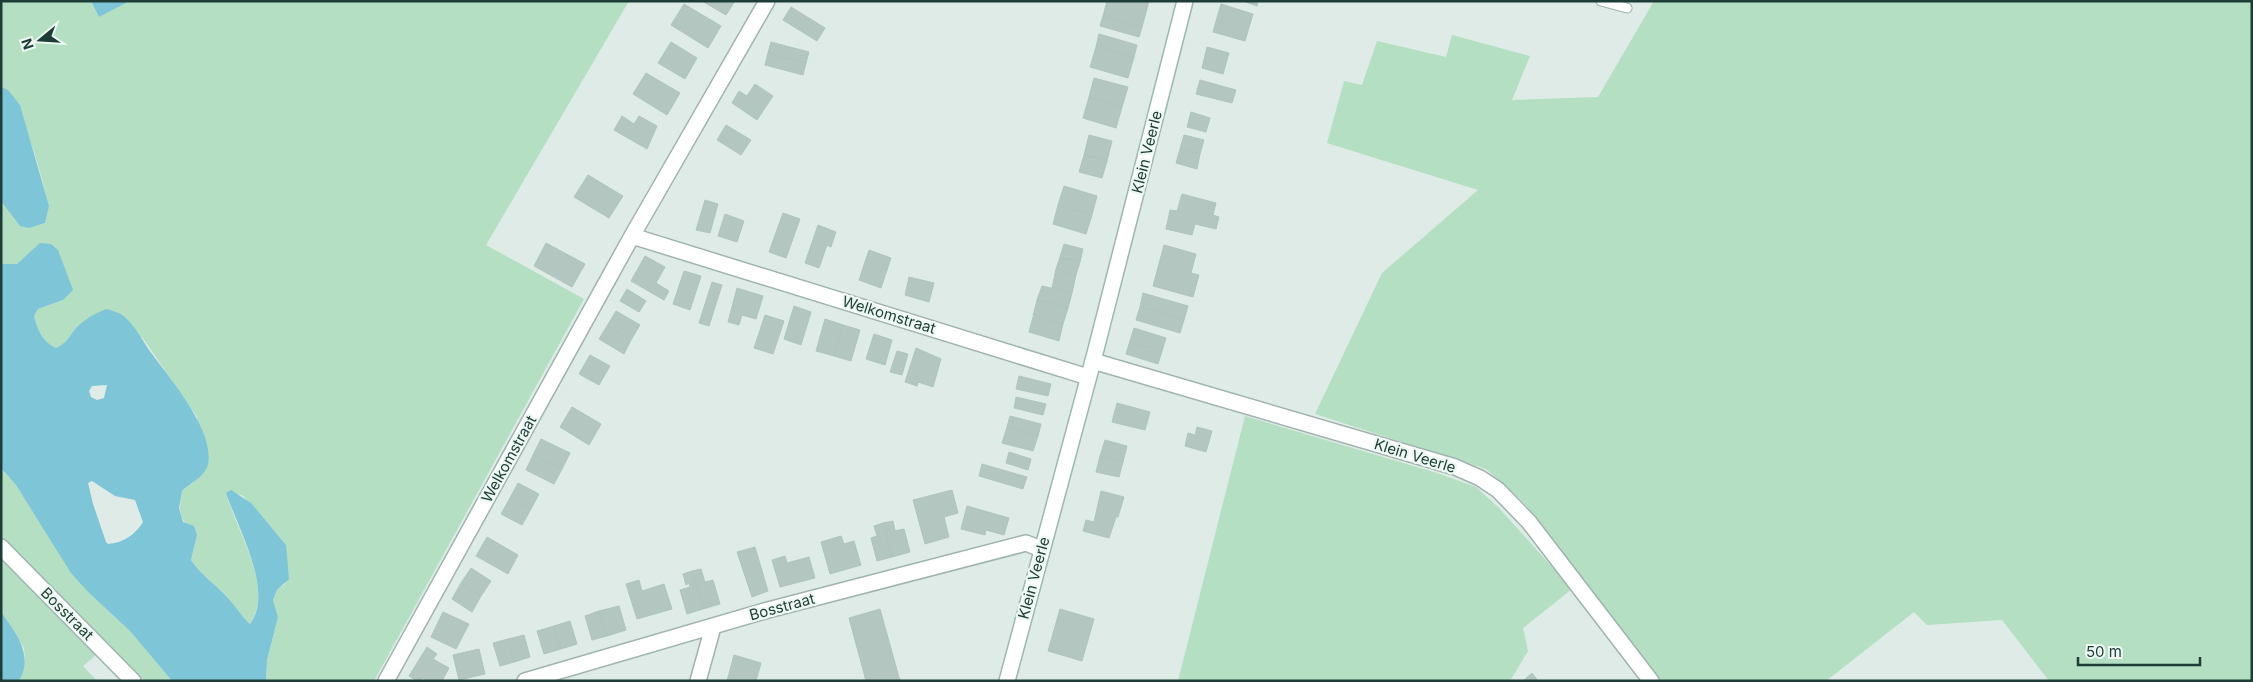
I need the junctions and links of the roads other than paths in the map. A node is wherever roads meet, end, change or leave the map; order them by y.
1 (767, 1) edge
2 (1186, 1) edge
3 (1601, 1) edge
4 (1627, 8) dead end
5 (632, 236) junction
6 (1093, 361) junction
7 (1088, 377) junction
8 (1, 547) edge
9 (1041, 549) junction
10 (713, 627) junction
11 (133, 681) edge
12 (386, 681) edge
13 (525, 681) edge
14 (698, 681) edge
15 (1007, 681) edge
16 (1651, 681) edge

1 - 5 street, Welkomstraat
2 - 6 street, Klein Veerle
3 - 4 lane
5 - 7 street, Welkomstraat
5 - 12 street, Welkomstraat
6 - 7 street, Klein Veerle
6 - 16 street, Klein Veerle
7 - 9 street, Klein Veerle
8 - 11 street, Bosstraat
9 - 10 street, Bosstraat
9 - 15 street, Klein Veerle
10 - 13 street, Bosstraat
10 - 14 street

